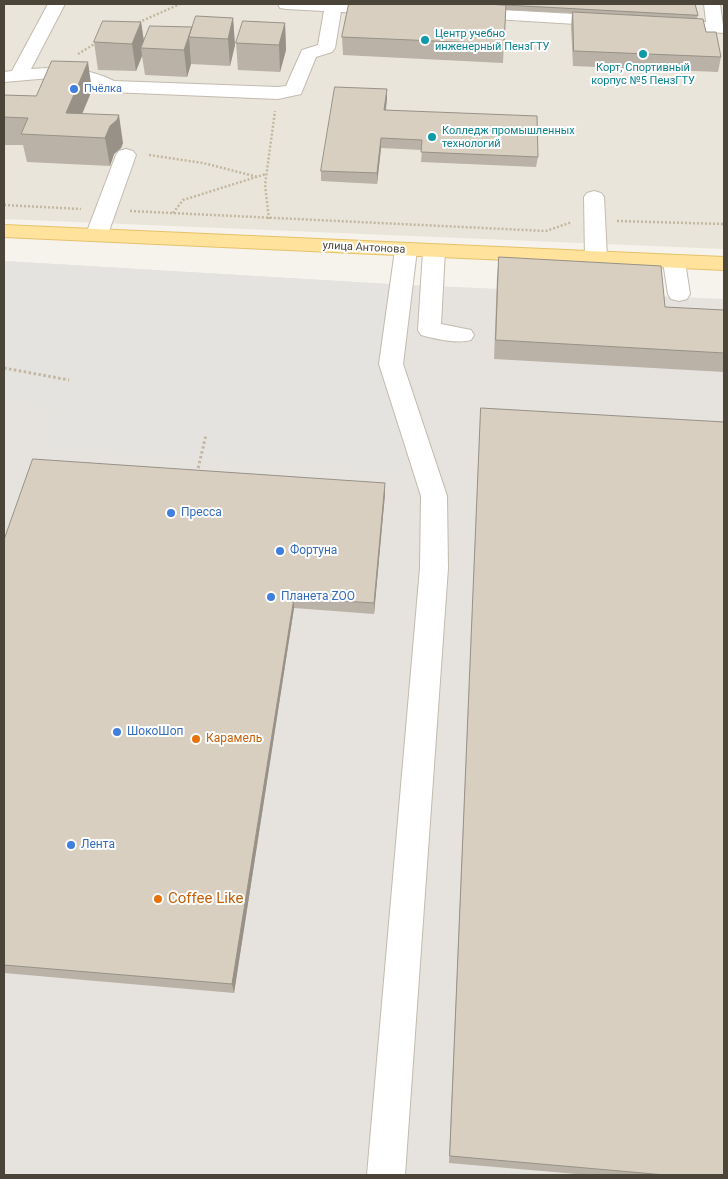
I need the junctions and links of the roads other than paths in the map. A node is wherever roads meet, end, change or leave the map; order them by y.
1 (56, 4) edge
2 (286, 4) edge
3 (712, 4) edge
4 (334, 6) junction
5 (404, 10) edge
6 (454, 13) edge
7 (628, 22) edge
8 (647, 23) edge
9 (720, 28) edge
10 (11, 77) edge
11 (126, 155) road end
12 (594, 197) dead end
13 (4, 231) edge
14 (97, 234) junction
15 (420, 251) junction
16 (596, 258) junction
17 (674, 262) junction
18 (724, 264) edge
19 (679, 294) dead end
20 (463, 335) dead end
21 (386, 1175) edge

1 - 10 lane
2 - 4 lane
3 - 9 lane
4 - 5 lane
4 - 10 lane
6 - 7 lane
8 - 9 lane
11 - 14 lane
12 - 16 lane
13 - 14 main road, улица Антонова
14 - 15 main road, улица Антонова
15 - 16 main road, улица Антонова
15 - 20 lane
15 - 21 lane
16 - 17 main road, улица Антонова
17 - 18 main road, улица Антонова
17 - 19 lane

